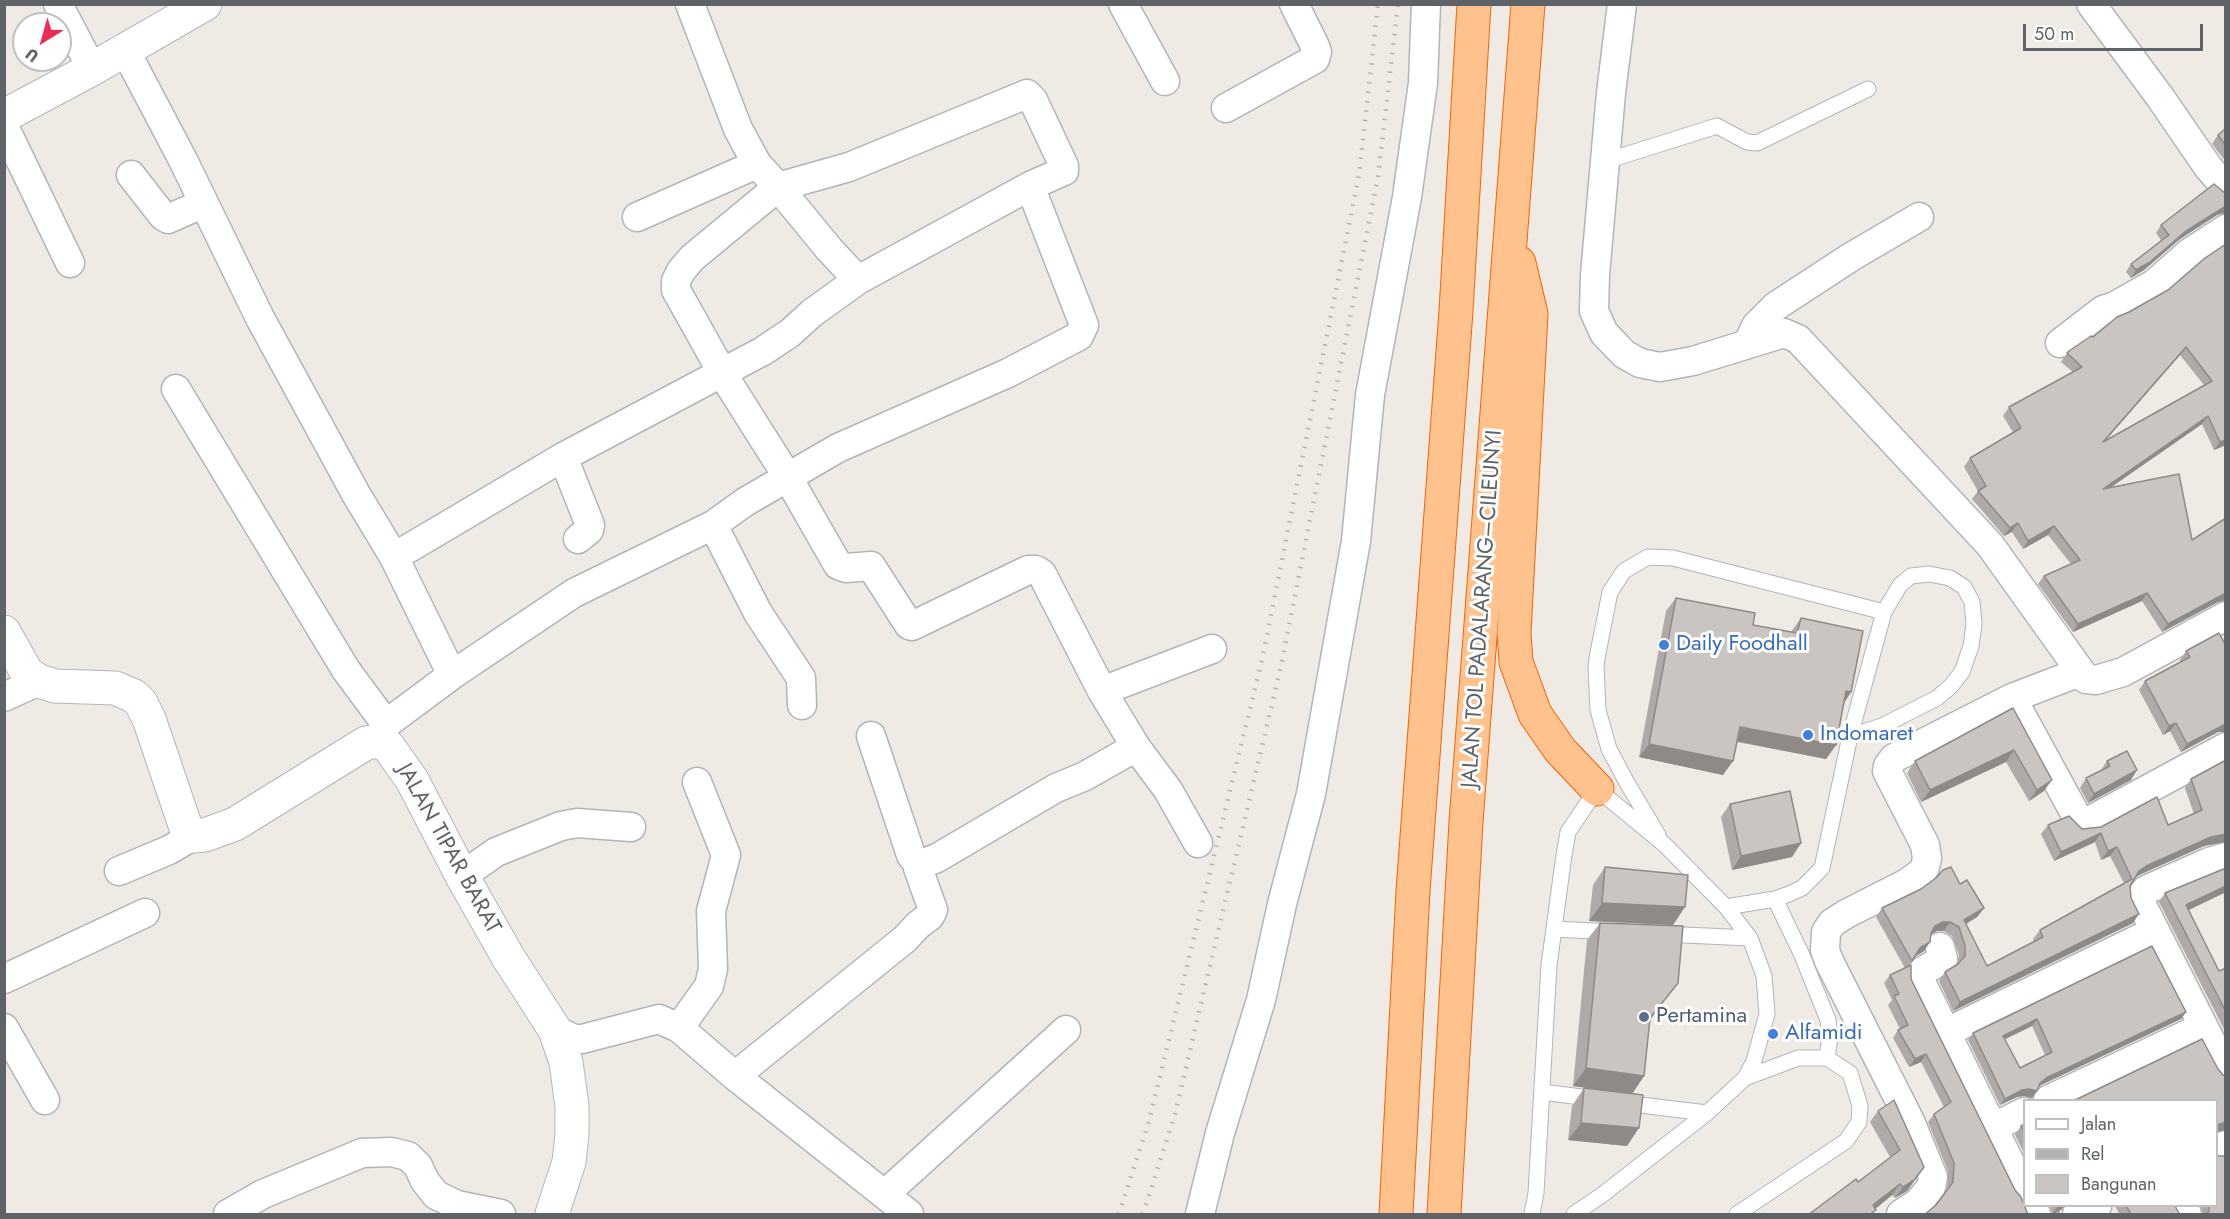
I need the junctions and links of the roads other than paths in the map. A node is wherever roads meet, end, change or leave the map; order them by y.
1 (58, 4) edge
2 (205, 4) edge
3 (690, 4) edge
4 (1123, 4) edge
5 (1294, 4) edge
6 (1426, 4) edge
7 (1474, 4) edge
8 (1528, 4) edge
9 (1622, 4) edge
10 (2099, 7) edge
11 (125, 50) junction
12 (92, 69) junction
13 (1165, 81) dead end
14 (1868, 89) dead end
15 (1226, 108) dead end
16 (4, 116) edge
17 (4, 126) edge
18 (1606, 161) junction
19 (757, 164) junction
20 (131, 175) dead end
21 (1030, 186) junction
22 (778, 187) junction
23 (2226, 188) edge
24 (204, 203) junction
25 (637, 217) dead end
26 (1920, 217) dead end
27 (2226, 229) edge
28 (1512, 232) junction
29 (70, 263) dead end
30 (858, 280) junction
31 (1748, 343) junction
32 (2060, 343) dead end
33 (722, 371) junction
34 (176, 389) dead end
35 (563, 457) junction
36 (787, 476) junction
37 (713, 525) junction
38 (578, 539) dead end
39 (394, 557) junction
40 (1884, 612) junction
41 (2226, 616) edge
42 (4, 632) edge
43 (1212, 649) dead end
44 (2080, 672) junction
45 (452, 675) junction
46 (39, 681) junction
47 (1102, 691) junction
48 (4, 697) edge
49 (2012, 698) junction
50 (802, 705) dead end
51 (381, 732) junction
52 (871, 736) dead end
53 (1850, 736) junction
54 (1136, 747) junction
55 (2226, 747) edge
56 (697, 782) dead end
57 (1597, 789) junction
58 (631, 827) dead end
59 (193, 836) junction
60 (1198, 843) dead end
61 (1665, 845) junction
62 (2226, 857) edge
63 (919, 865) junction
64 (119, 871) dead end
65 (462, 876) junction
66 (1775, 899) junction
67 (1726, 907) junction
68 (145, 913) dead end
69 (1554, 929) junction
70 (2156, 931) junction
71 (1750, 938) junction
72 (1940, 947) dead end
73 (4, 979) edge
74 (2203, 1027) junction
75 (4, 1028) edge
76 (679, 1029) junction
77 (555, 1030) junction
78 (1066, 1030) dead end
79 (1945, 1033) junction
80 (1827, 1058) junction
81 (2226, 1071) edge
82 (735, 1076) junction
83 (1745, 1078) junction
84 (1542, 1092) junction
85 (2052, 1099) edge
86 (45, 1100) dead end
87 (1707, 1113) junction
88 (2023, 1113) edge
89 (1994, 1127) junction
90 (2023, 1187) edge
91 (885, 1194) junction
92 (2095, 1207) edge
93 (228, 1215) edge
94 (501, 1215) edge
95 (552, 1215) edge
96 (909, 1215) edge
97 (1200, 1215) edge
98 (1396, 1215) edge
99 (1444, 1215) edge
100 (1532, 1215) edge
101 (1574, 1215) edge
102 (1737, 1215) edge
103 (1901, 1215) edge
104 (2077, 1215) edge

1 - 12 street
2 - 11 street
3 - 19 street
4 - 13 street
5 - 15 street
6 - 97 street
7 - 98 highway
8 - 28 highway, JALAN TOL PADALARANG–CILEUNYI
9 - 18 street
10 - 23 street
11 - 12 street
11 - 24 street
12 - 16 street
14 - 18 lane
17 - 29 street
18 - 31 street
19 - 22 street
19 - 25 street
20 - 24 street
21 - 22 street
21 - 30 street
21 - 36 street
22 - 30 street
22 - 33 street
24 - 39 street
26 - 31 street
27 - 32 street
28 - 57 highway
28 - 99 highway, JALAN TOL PADALARANG–CILEUNYI
30 - 33 street
31 - 44 street
33 - 35 street
33 - 36 street
34 - 51 street
35 - 38 street
35 - 39 street
36 - 37 street
36 - 47 street
37 - 45 street
37 - 50 street
39 - 45 street
40 - 53 lane
40 - 53 lane
40 - 61 lane
41 - 44 street
42 - 46 street
43 - 47 street
44 - 49 street
45 - 51 street
46 - 48 street
46 - 59 street
47 - 54 street
49 - 55 street
49 - 103 street
51 - 59 street, JALAN TIPAR BARAT
51 - 65 street, JALAN TIPAR BARAT
52 - 63 street
53 - 66 lane
54 - 60 street
54 - 63 street
56 - 76 street
57 - 61 lane
57 - 69 lane
58 - 65 street
59 - 64 street
61 - 67 lane
62 - 70 street
63 - 82 street
65 - 77 street, JALAN TIPAR BARAT
66 - 67 lane
66 - 80 lane
67 - 71 lane
68 - 73 street
69 - 71 lane
69 - 84 lane
70 - 74 street
70 - 79 street
71 - 83 lane
72 - 79 street
74 - 81 street
74 - 85 street
75 - 86 street
76 - 77 street
76 - 82 street
77 - 95 street, JALAN TIPAR BARAT
78 - 91 street
79 - 89 street
80 - 83 lane
80 - 102 lane
82 - 91 street
83 - 87 lane
84 - 87 lane
84 - 100 lane
87 - 101 lane
88 - 89 street
89 - 90 street
91 - 96 street
92 - 104 street
93 - 94 street

